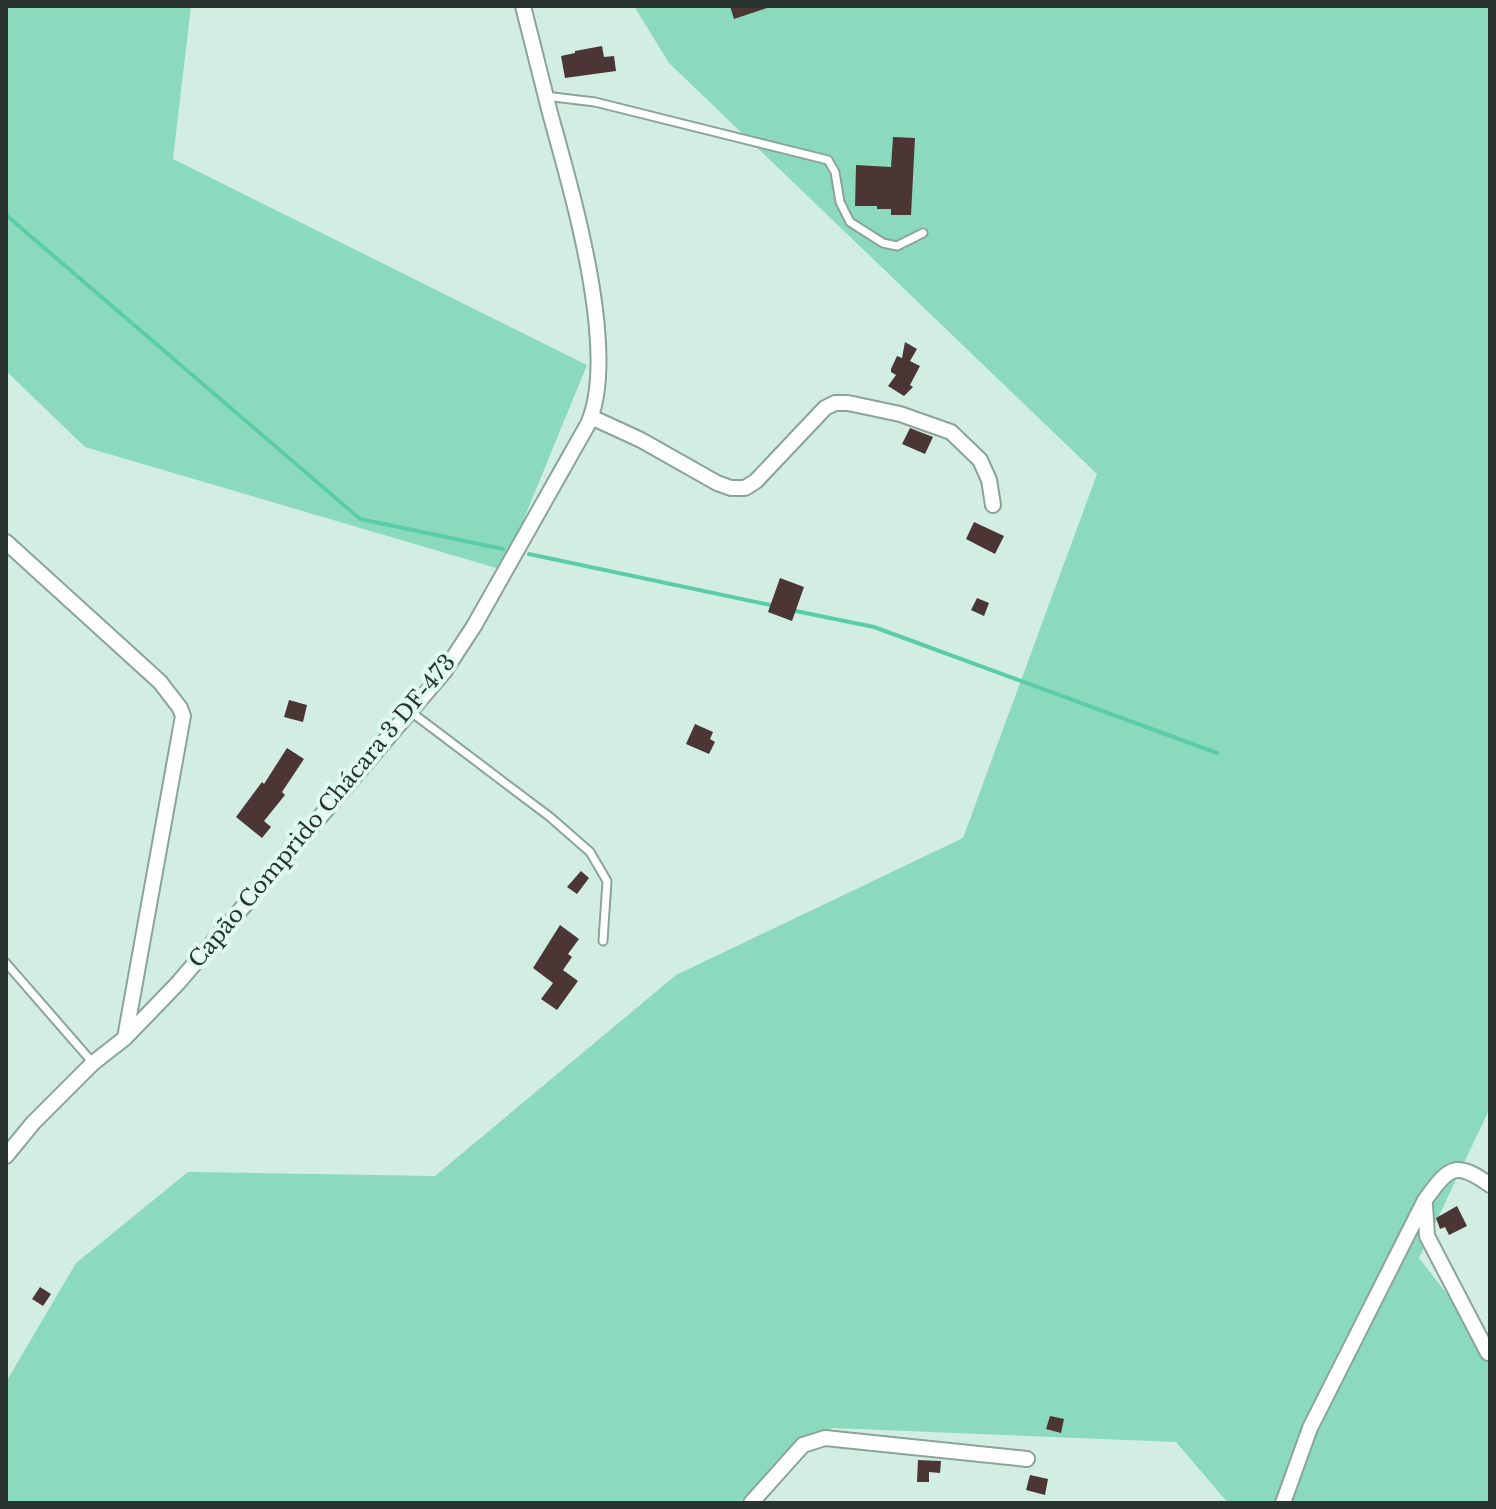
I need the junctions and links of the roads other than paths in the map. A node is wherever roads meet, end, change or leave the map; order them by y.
1 (523, 6) edge
2 (545, 96) junction
3 (923, 233) dead end
4 (591, 417) junction
5 (993, 505) dead end
6 (6, 542) edge
7 (411, 712) junction
8 (603, 941) dead end
9 (6, 963) edge
10 (125, 1038) junction
11 (93, 1063) junction
12 (6, 1156) edge
13 (1490, 1185) edge
14 (1425, 1200) junction
15 (1489, 1354) edge
16 (1027, 1459) dead end
17 (751, 1503) edge
18 (1283, 1503) edge

1 - 2 street, Capão Comprido Chácara 3 DF-473
2 - 3 lane
2 - 4 street, Capão Comprido Chácara 3 DF-473
4 - 5 street
4 - 7 street, Capão Comprido Chácara 3 DF-473
6 - 10 street
7 - 8 lane
7 - 10 street, Capão Comprido Chácara 3 DF-473
9 - 11 lane
10 - 11 street, Capão Comprido Chácara 3 DF-473
11 - 12 street, Capão Comprido Chácara 3 DF-473
13 - 14 street
14 - 15 street
14 - 18 street
16 - 17 street

